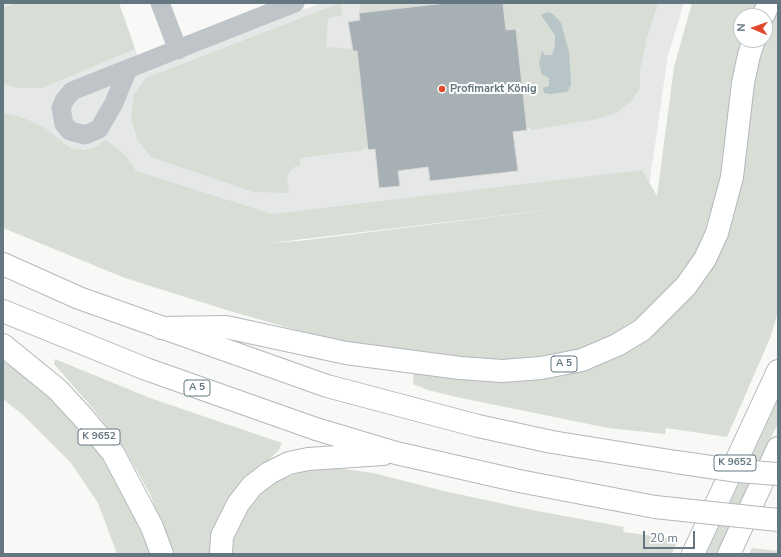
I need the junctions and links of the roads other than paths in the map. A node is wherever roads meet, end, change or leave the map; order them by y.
1 (160, 3) edge
2 (295, 3) edge
3 (751, 48) edge
4 (178, 50) junction
5 (128, 69) dead end
6 (3, 264) edge
7 (3, 311) edge
8 (161, 328) junction
9 (3, 345) edge
10 (778, 370) edge
11 (778, 448) edge
12 (396, 452) junction
13 (778, 474) edge
14 (778, 520) edge
15 (162, 554) edge
16 (221, 554) edge
17 (693, 554) edge
18 (729, 554) edge

1 - 4 street
2 - 4 street
3 - 8 highway, A 5
4 - 5 street
6 - 8 highway, A 5
7 - 12 highway, A 5
8 - 13 highway, A 5, bridge
9 - 15 highway, K 9652
10 - 17 highway, K 9652
11 - 18 highway, K 9652
12 - 14 highway, A 5, bridge
12 - 16 highway, A 5

